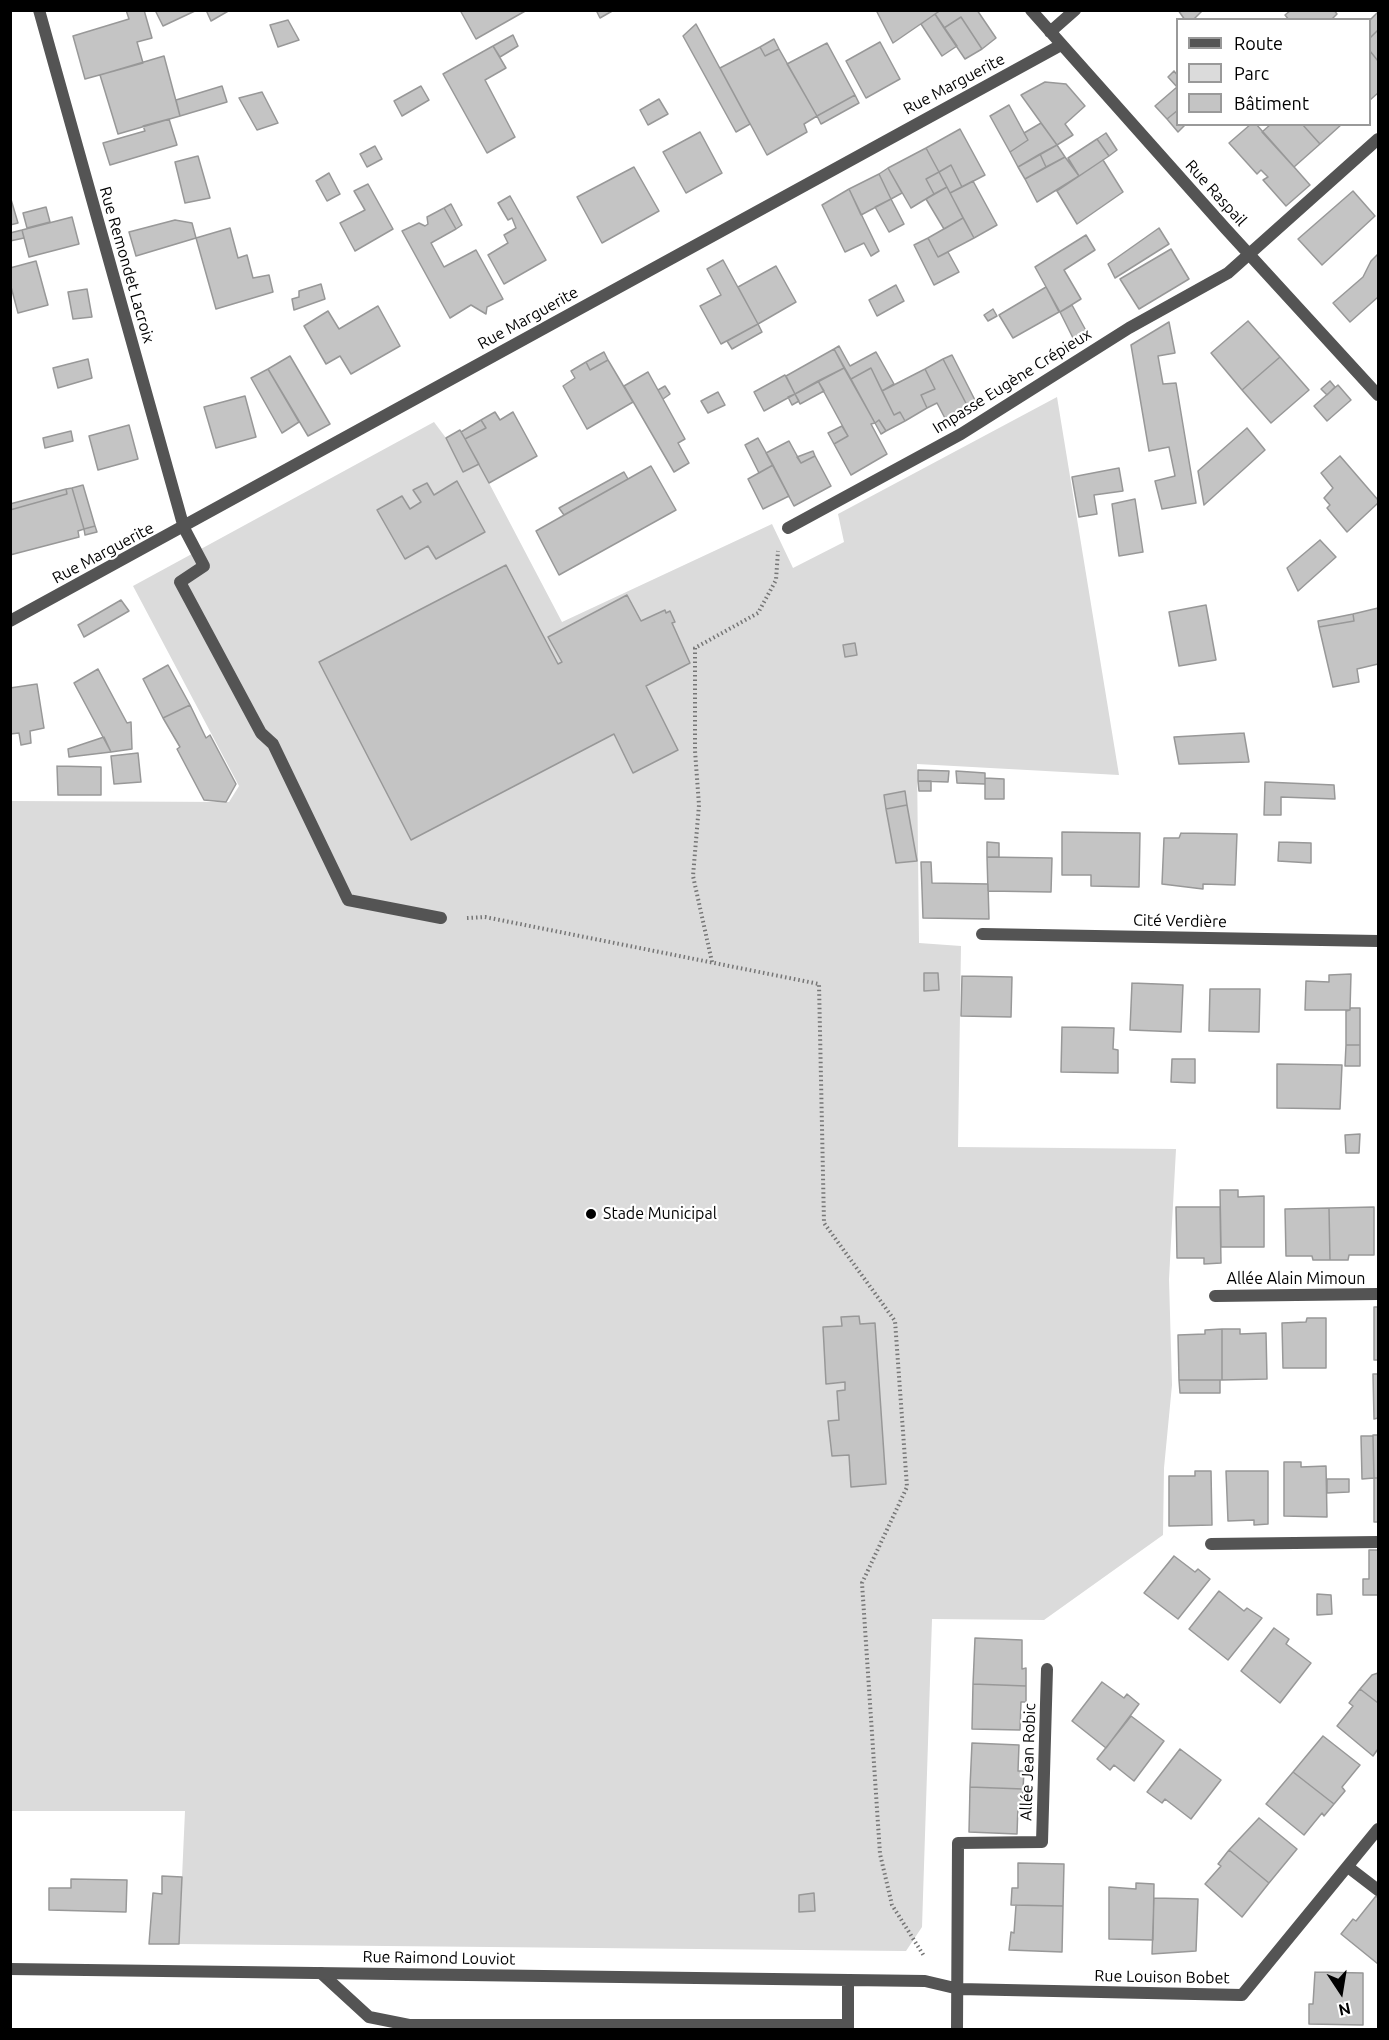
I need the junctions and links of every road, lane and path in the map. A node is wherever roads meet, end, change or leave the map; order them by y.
1 (39, 10) edge
2 (1031, 10) edge
3 (1075, 10) edge
4 (1050, 32) junction
5 (1061, 45) junction
6 (1378, 139) edge
7 (1250, 255) junction
8 (1378, 395) edge
9 (184, 528) junction
10 (788, 528) joint
11 (10, 621) edge
12 (441, 918) joint
13 (982, 934) dead end
14 (1378, 940) edge
15 (712, 962) junction
16 (1378, 1294) edge
17 (1215, 1296) dead end
18 (1378, 1542) edge
19 (1211, 1544) dead end
20 (1047, 1669) dead end
21 (1378, 1829) edge
22 (1348, 1867) junction
23 (1378, 1890) edge
24 (10, 1969) edge
25 (321, 1973) junction
26 (848, 1980) junction
27 (867, 1980) joint
28 (925, 1981) junction
29 (959, 1989) junction
30 (848, 2027) edge
31 (957, 2030) edge

1 - 9 street, Rue Remondet Lacroix
2 - 4 street, Rue Raspail
3 - 4 street
4 - 5 street, Rue Raspail
5 - 7 street, Rue Raspail
5 - 9 street, Rue Marguerite
6 - 7 street, Impasse Eugène Crépieux
7 - 8 street, Rue Raspail
7 - 10 street, Impasse Eugène Crépieux
9 - 11 street, Rue Marguerite
9 - 12 street, Rue Remondet Lacroix
10 - 15 path
12 - 15 path
13 - 14 street, Cité Verdière
15 - 28 path
16 - 17 street, Allée Alain Mimoun
18 - 19 street
20 - 29 street, Allée Jean Robic
21 - 22 street, Rue Louison Bobet
22 - 23 street
22 - 29 street, Rue Louison Bobet
24 - 25 street, Rue Raimond Louviot
25 - 26 street, Rue Raimond Louviot
25 - 30 street
26 - 27 street, Rue Raimond Louviot
26 - 30 street
27 - 28 street, Rue Louison Bobet
28 - 29 street, Rue Louison Bobet
29 - 31 street

